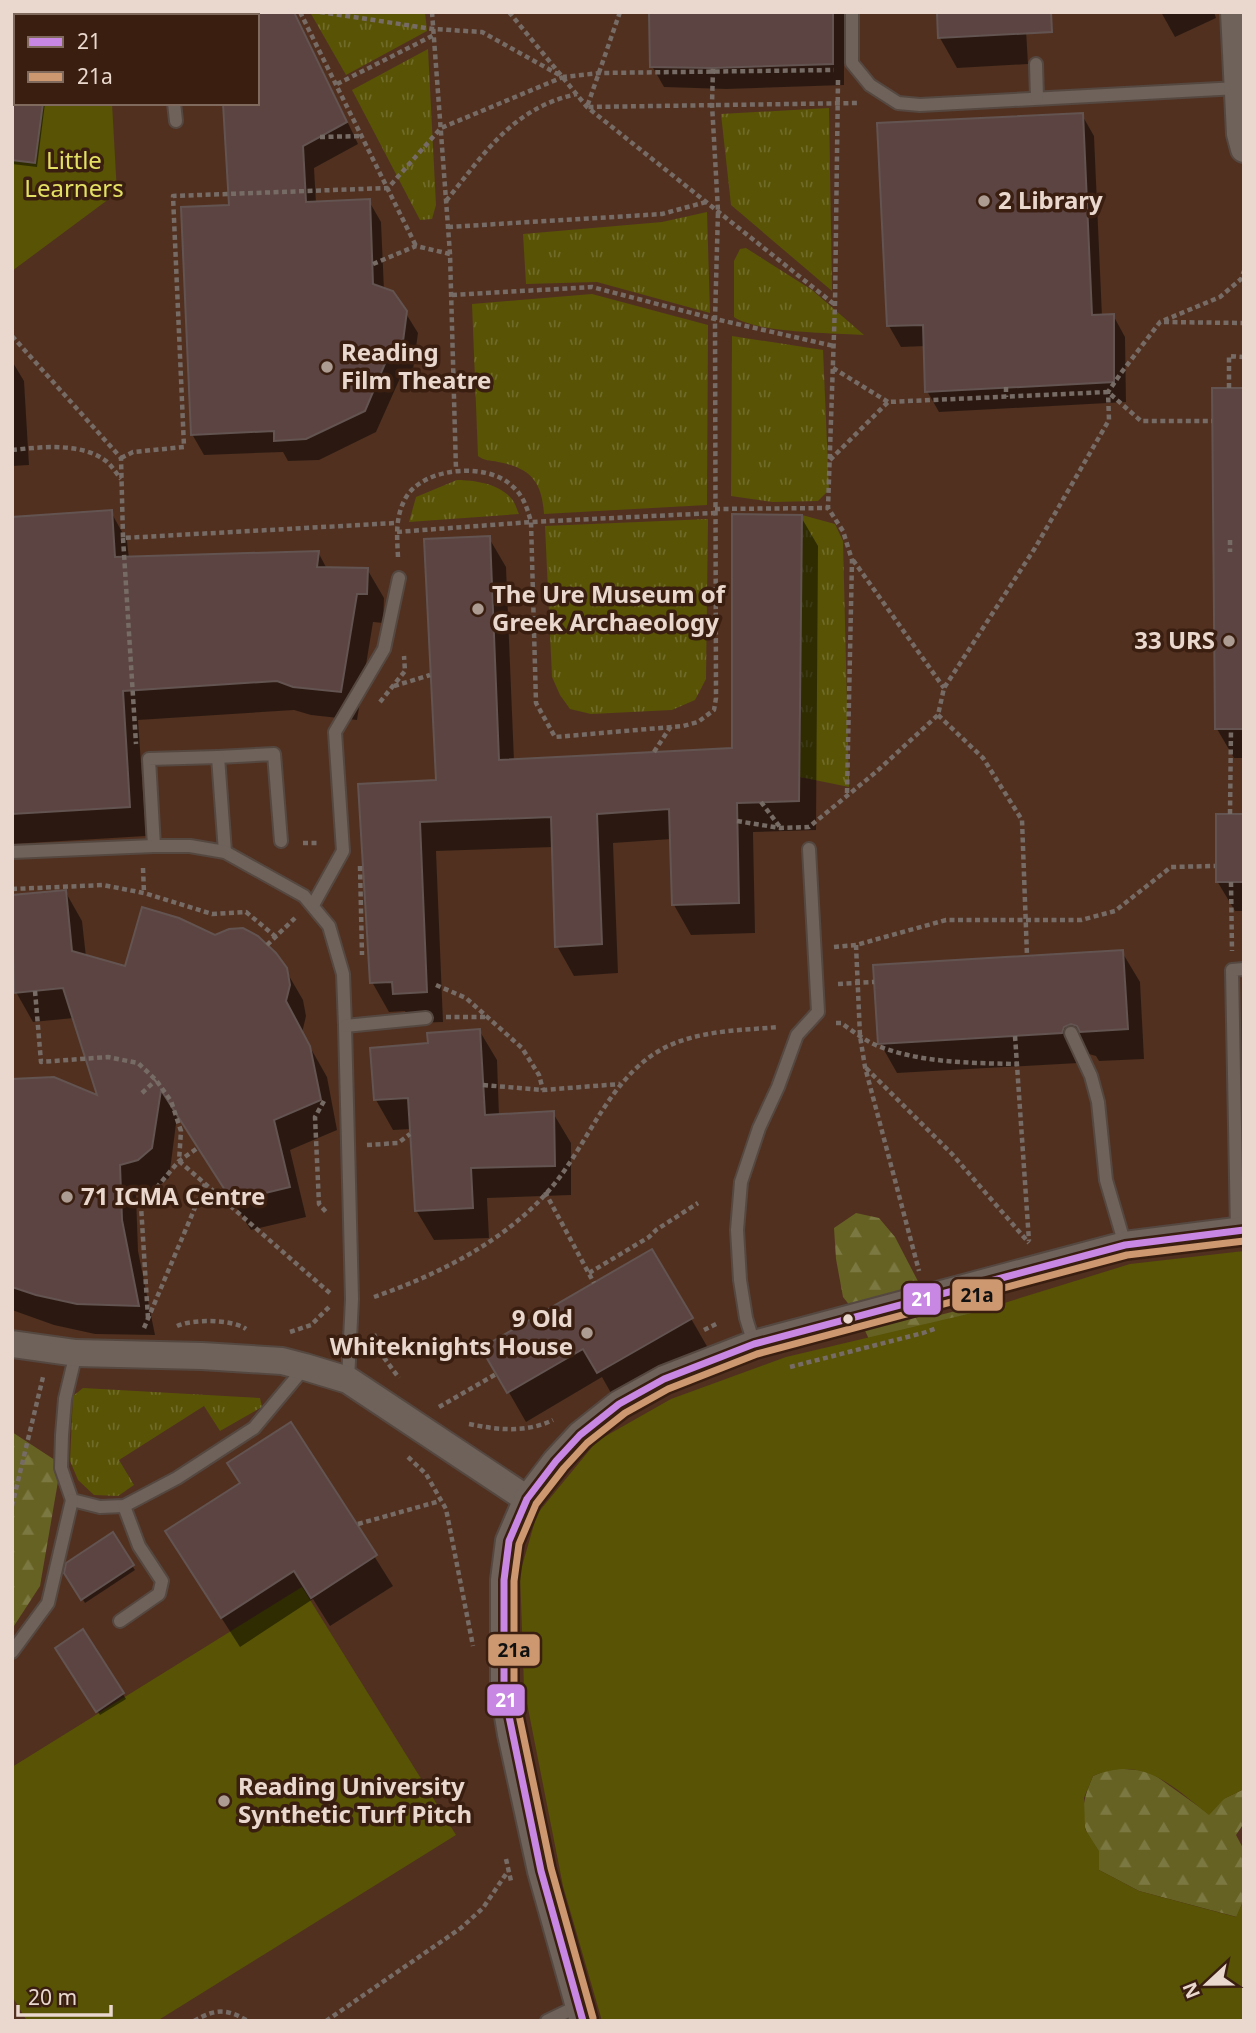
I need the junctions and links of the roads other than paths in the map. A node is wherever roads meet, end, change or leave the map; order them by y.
1 (852, 12) edge
2 (1234, 12) edge
3 (1036, 64) dead end
4 (1238, 88) junction
5 (1037, 98) junction
6 (174, 105) edge
7 (176, 121) dead end
8 (1244, 149) edge
9 (399, 578) road end
10 (218, 757) junction
11 (281, 841) dead end
12 (154, 846) junction
13 (809, 849) dead end
14 (12, 852) edge
15 (225, 852) junction
16 (313, 905) junction
17 (1238, 970) edge
18 (433, 1018) road end
19 (345, 1026) junction
20 (1071, 1033) dead end
21 (1240, 1230) edge
22 (1125, 1245) junction
23 (12, 1343) edge
24 (754, 1344) junction
25 (76, 1353) junction
26 (305, 1367) junction
27 (348, 1380) junction
28 (527, 1499) junction
29 (72, 1500) junction
30 (124, 1506) junction
31 (120, 1621) dead end
32 (12, 1652) edge
33 (581, 2013) edge
34 (547, 2021) edge

1 - 5 lane
2 - 4 street
3 - 5 lane
4 - 5 lane
4 - 8 street
6 - 7 lane
9 - 16 lane
10 - 11 lane
10 - 12 lane
10 - 15 lane
12 - 14 lane
12 - 15 lane
13 - 24 lane
15 - 16 lane
16 - 19 lane
17 - 21 lane
18 - 19 lane
19 - 27 lane
20 - 22 lane
21 - 22 street
22 - 24 street
23 - 25 street
24 - 28 street
25 - 26 street
25 - 29 lane
26 - 27 street
26 - 30 lane
27 - 28 street
28 - 33 street
29 - 30 lane
29 - 32 lane
30 - 31 lane
33 - 34 lane

